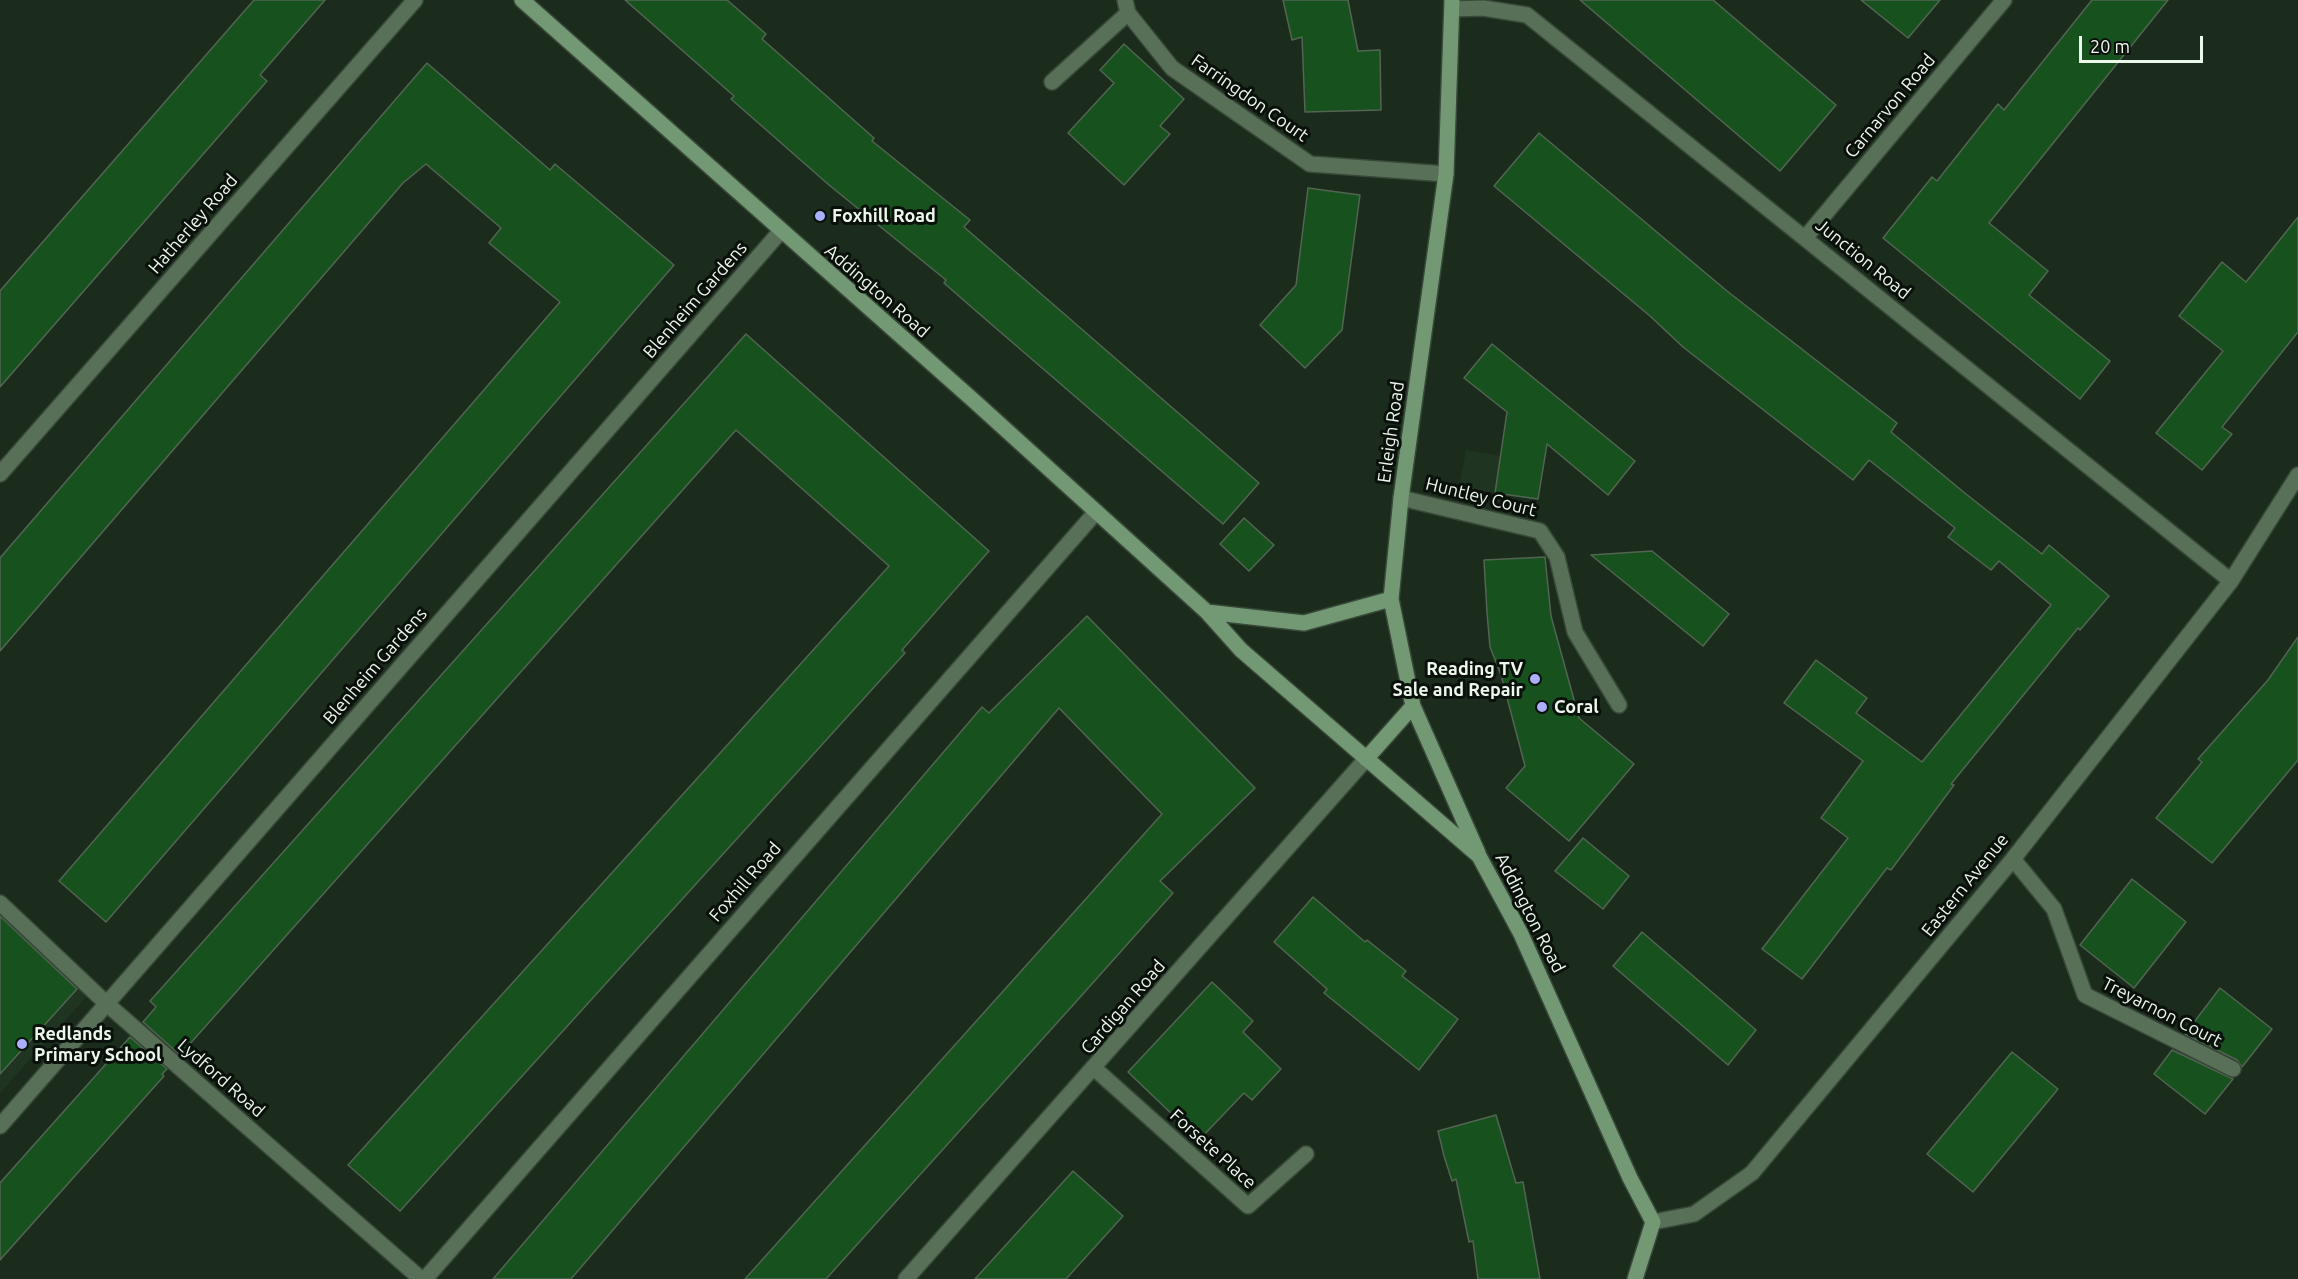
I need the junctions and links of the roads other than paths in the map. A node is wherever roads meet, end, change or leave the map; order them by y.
1 (415, 0) edge
2 (522, 0) edge
3 (2004, 0) edge
4 (1452, 4) edge
5 (1127, 7) edge
6 (1052, 82) dead end
7 (1446, 174) junction
8 (780, 232) junction
9 (1806, 238) junction
10 (0, 474) edge
11 (2298, 475) edge
12 (1401, 498) junction
13 (1096, 512) junction
14 (2231, 581) junction
15 (1391, 599) junction
16 (1207, 612) junction
17 (1619, 705) dead end
18 (1413, 706) junction
19 (1366, 759) junction
20 (1479, 856) junction
21 (2013, 859) junction
22 (0, 903) edge
23 (107, 1004) junction
24 (1094, 1068) junction
25 (2233, 1069) dead end
26 (0, 1126) edge
27 (1306, 1154) dead end
28 (1653, 1222) junction
29 (423, 1279) edge
30 (906, 1279) edge
31 (1635, 1279) edge

1 - 10 street, Hatherley Road
2 - 8 street, Addington Road
3 - 9 street, Carnarvon Road
4 - 7 street, Erleigh Road
4 - 9 street, Junction Road
5 - 6 street, Farringdon Court
5 - 7 street, Farringdon Court
7 - 12 street, Erleigh Road
8 - 13 street, Addington Road
8 - 23 street, Blenheim Gardens
9 - 14 street, Junction Road
11 - 14 street, Eastern Avenue
12 - 15 street, Erleigh Road
12 - 17 street, Huntley Court
13 - 16 street, Addington Road
13 - 29 street, Foxhill Road
14 - 21 street, Eastern Avenue
15 - 16 street
15 - 18 street, Erleigh Road
16 - 19 street, Addington Road
18 - 19 street
18 - 20 street, Erleigh Road
19 - 20 street, Addington Road
19 - 24 street, Cardigan Road
20 - 28 street, Addington Road
21 - 25 street, Treyarnon Court
21 - 28 street, Eastern Avenue
22 - 23 street, Lydford Road
23 - 26 street, Blenheim Gardens
23 - 29 street, Lydford Road
24 - 27 street, Forsete Place
24 - 30 street, Cardigan Road
28 - 31 street

